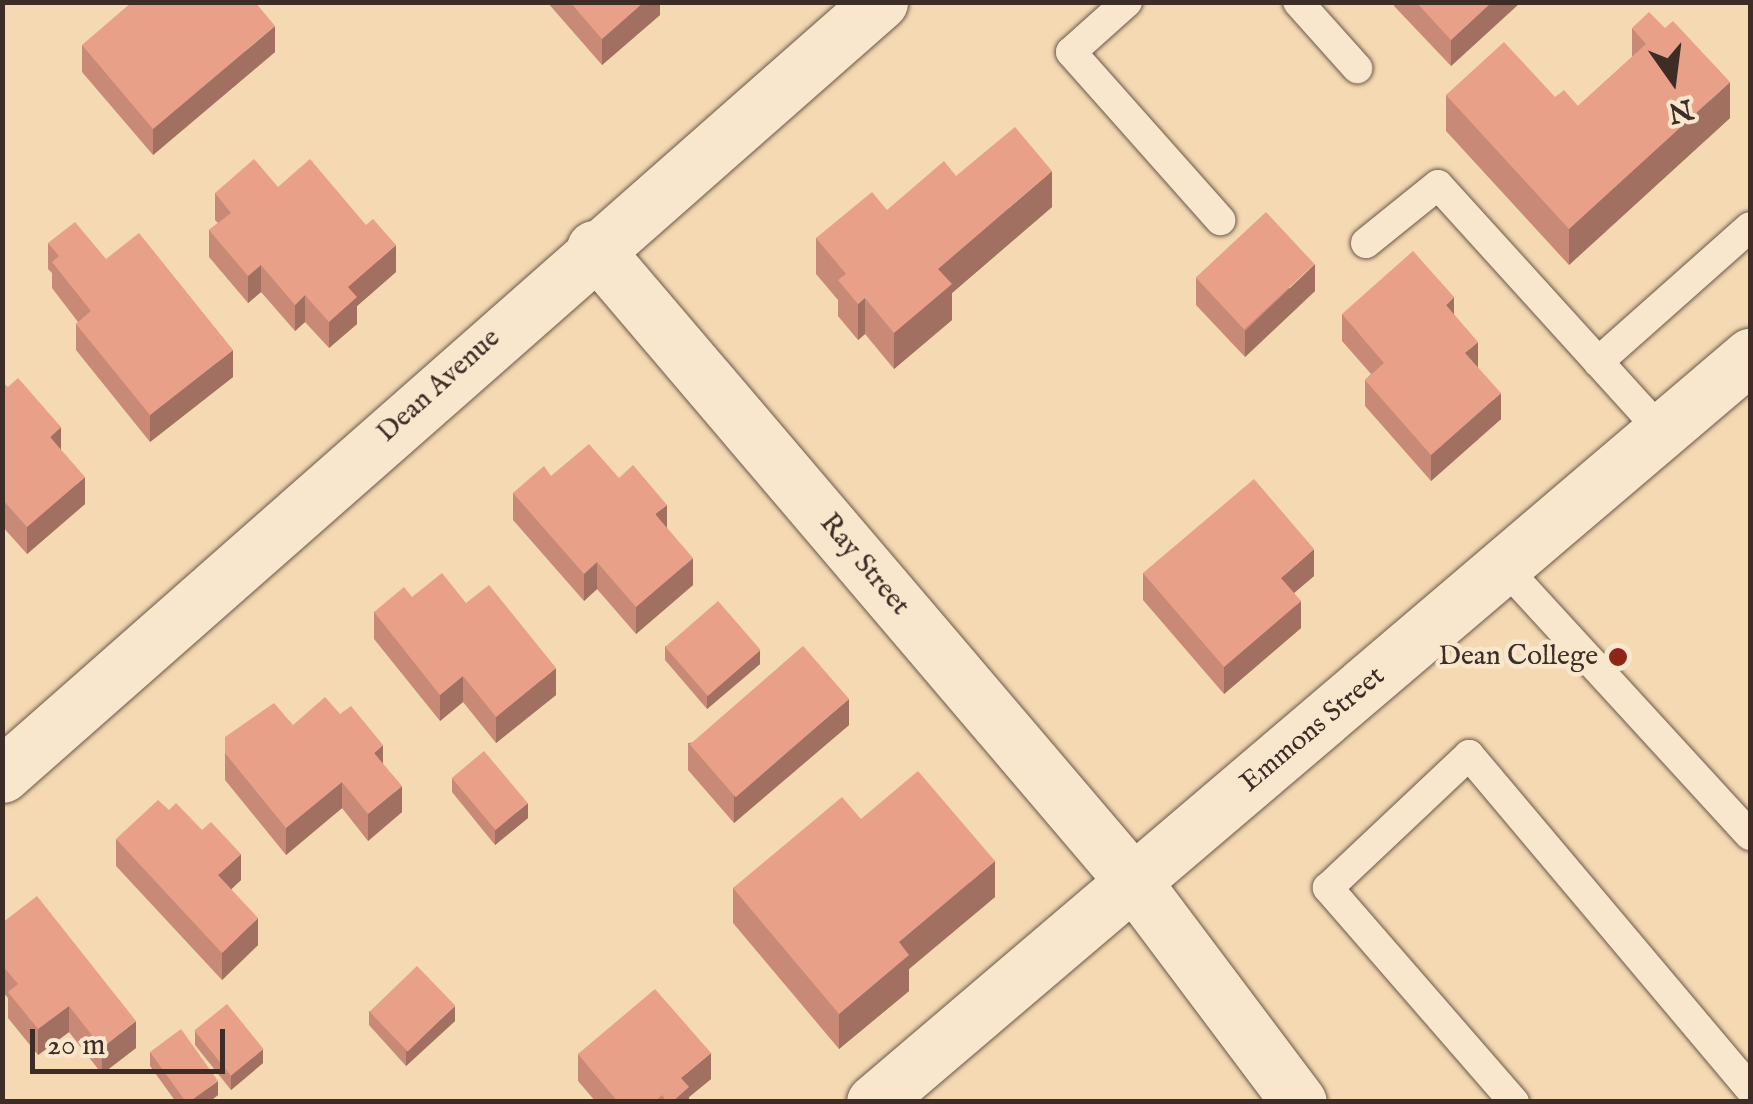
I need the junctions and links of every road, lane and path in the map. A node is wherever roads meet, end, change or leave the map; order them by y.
1 (880, 2) edge
2 (1127, 2) edge
3 (1298, 2) edge
4 (1356, 68) dead end
5 (1220, 220) dead end
6 (1750, 227) edge
7 (1366, 243) dead end
8 (594, 248) junction
9 (1750, 356) edge
10 (1598, 362) junction
11 (1662, 433) junction
12 (1506, 569) junction
13 (2, 775) edge
14 (1750, 835) edge
15 (1133, 882) junction
16 (1750, 1089) edge
17 (874, 1102) edge
18 (1299, 1102) edge
19 (1514, 1102) edge

1 - 8 street, Dean Avenue
2 - 5 lane
3 - 4 lane
6 - 10 lane
7 - 10 lane
8 - 13 street, Dean Avenue
8 - 15 street, Ray Street
9 - 11 street, Emmons Street
10 - 11 lane
11 - 12 street, Emmons Street
12 - 14 lane
12 - 15 street, Emmons Street
15 - 17 street, Emmons Street
15 - 18 street, Ray Street
16 - 19 lane

